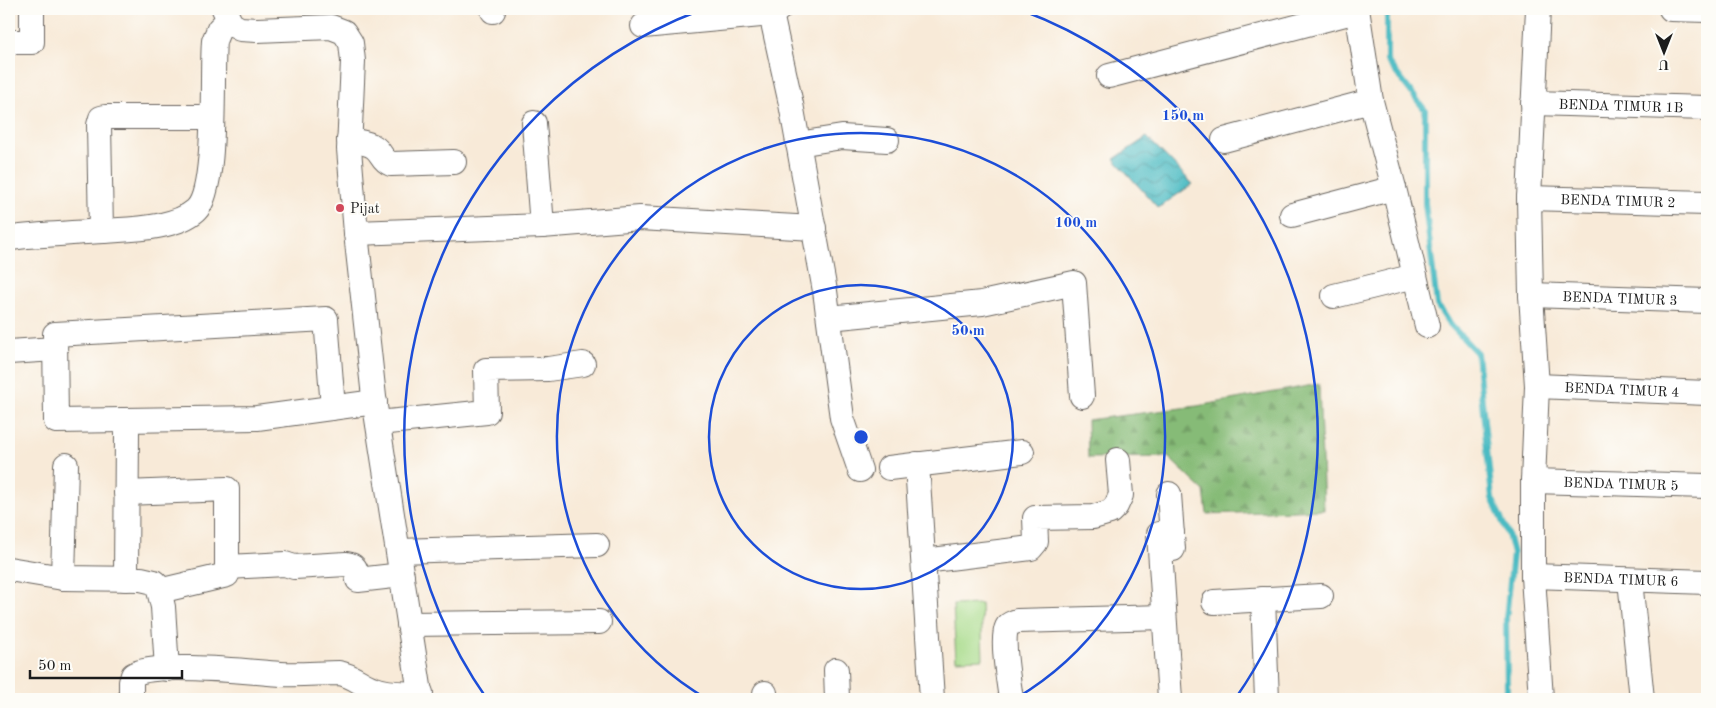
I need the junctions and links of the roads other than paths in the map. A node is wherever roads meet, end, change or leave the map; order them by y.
1 (32, 9) edge
2 (1538, 9) edge
3 (1671, 9) edge
4 (1357, 10) edge
5 (1707, 10) edge
6 (774, 11) edge
7 (226, 14) edge
8 (643, 26) dead end
9 (9, 42) edge
10 (1110, 76) dead end
11 (1371, 101) junction
12 (1534, 103) junction
13 (1707, 108) edge
14 (212, 117) junction
15 (534, 123) dead end
16 (349, 140) junction
17 (887, 140) dead end
18 (1224, 140) dead end
19 (798, 144) junction
20 (454, 162) dead end
21 (1394, 188) junction
22 (1529, 198) junction
23 (1707, 203) edge
24 (1292, 215) dead end
25 (542, 226) junction
26 (814, 228) junction
27 (101, 231) junction
28 (356, 233) junction
29 (9, 239) edge
30 (1415, 276) junction
31 (1532, 295) junction
32 (1334, 296) dead end
33 (1707, 301) edge
34 (829, 318) junction
35 (1426, 326) dead end
36 (55, 349) junction
37 (9, 352) edge
38 (583, 364) dead end
39 (1537, 386) junction
40 (1707, 393) edge
41 (1082, 396) dead end
42 (332, 408) junction
43 (376, 413) junction
44 (127, 431) dead end
45 (1022, 452) dead end
46 (1118, 460) dead end
47 (917, 464) junction
48 (66, 466) dead end
49 (889, 468) dead end
50 (860, 470) dead end
51 (1534, 481) junction
52 (1707, 486) edge
53 (126, 493) junction
54 (1169, 494) dead end
55 (1172, 533) junction
56 (597, 545) dead end
57 (398, 552) junction
58 (924, 561) junction
59 (1174, 562) dead end
60 (227, 567) junction
61 (9, 569) edge
62 (402, 575) junction
63 (1533, 576) junction
64 (63, 578) junction
65 (126, 579) junction
66 (1630, 580) junction
67 (1707, 582) edge
68 (159, 591) junction
69 (1321, 596) dead end
70 (1263, 599) junction
71 (1214, 602) dead end
72 (1164, 617) junction
73 (599, 622) dead end
74 (409, 624) junction
75 (167, 669) junction
76 (836, 670) dead end
77 (421, 696) edge
78 (131, 699) edge
79 (837, 699) edge
80 (932, 699) edge
81 (1010, 699) edge
82 (1170, 699) edge
83 (1268, 699) edge
84 (1541, 699) edge
85 (1642, 699) edge

1 - 9 street
2 - 12 street
3 - 5 street
4 - 10 street
4 - 11 street
6 - 8 street
6 - 19 street
7 - 14 street
7 - 16 street
11 - 18 street
11 - 21 street
12 - 13 street, BENDA TIMUR 1B
12 - 22 street
14 - 27 street
14 - 27 street
15 - 25 street
16 - 20 street
16 - 28 street
17 - 19 street
19 - 26 street
21 - 24 street
21 - 30 street
22 - 23 street, BENDA TIMUR 2
22 - 31 street
25 - 26 street
25 - 28 street
26 - 34 street
27 - 29 street
28 - 43 street
30 - 32 street
30 - 35 street
31 - 33 street, BENDA TIMUR 3
31 - 39 street
34 - 41 street
34 - 50 street
36 - 37 street
36 - 42 street
36 - 42 street
38 - 43 street
39 - 40 street, BENDA TIMUR 4
39 - 51 street
42 - 43 street
43 - 57 street
44 - 53 street
45 - 47 street
46 - 58 street
47 - 49 street
47 - 58 street
48 - 64 street
51 - 52 street, BENDA TIMUR 5
51 - 63 street
53 - 60 street
53 - 65 street
54 - 55 street
55 - 59 street
55 - 72 street
56 - 57 street
57 - 62 street
58 - 80 street
60 - 62 street
60 - 68 street
61 - 64 street
62 - 74 street
63 - 66 street, BENDA TIMUR 6
63 - 84 street
64 - 65 street
65 - 68 street
66 - 67 street, BENDA TIMUR 6
66 - 85 street
68 - 75 street
69 - 70 street
70 - 71 street
70 - 83 street
72 - 81 street
72 - 82 street
73 - 74 street
74 - 77 street
75 - 77 street
75 - 78 street
76 - 79 street

